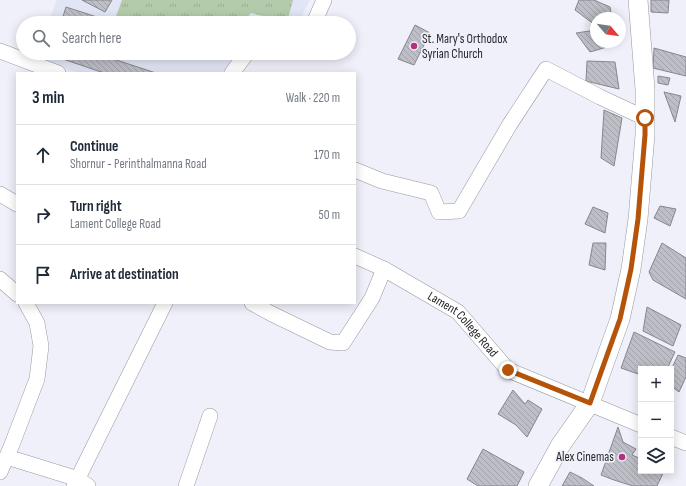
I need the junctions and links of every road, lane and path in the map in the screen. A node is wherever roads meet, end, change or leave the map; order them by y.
1 (324, 0) edge
2 (638, 0) edge
3 (317, 16) edge
4 (0, 51) edge
5 (16, 57) edge
6 (24, 60) edge
7 (242, 60) edge
8 (55, 72) edge
9 (233, 72) edge
10 (645, 118) junction
11 (356, 170) edge
12 (0, 194) edge
13 (16, 203) edge
14 (356, 256) edge
15 (384, 269) junction
16 (0, 279) edge
17 (16, 293) edge
18 (27, 304) edge
19 (165, 304) edge
20 (254, 304) edge
21 (590, 403) junction
22 (210, 416) dead end
23 (638, 424) edge
24 (674, 438) edge
25 (686, 443) edge
26 (7, 457) junction
27 (0, 472) edge
28 (80, 484) edge
29 (186, 486) edge
30 (538, 486) edge

1 - 3 street
2 - 10 main road
4 - 5 street
6 - 8 street
7 - 9 street
10 - 11 street
10 - 21 main road
12 - 13 street
14 - 15 street, Lament College Road
15 - 20 street
15 - 21 street, Lament College Road
16 - 17 street
18 - 26 street
19 - 28 street
21 - 23 street, Lament College Road
21 - 30 main road
22 - 29 street
24 - 25 street
26 - 27 street
26 - 28 street

